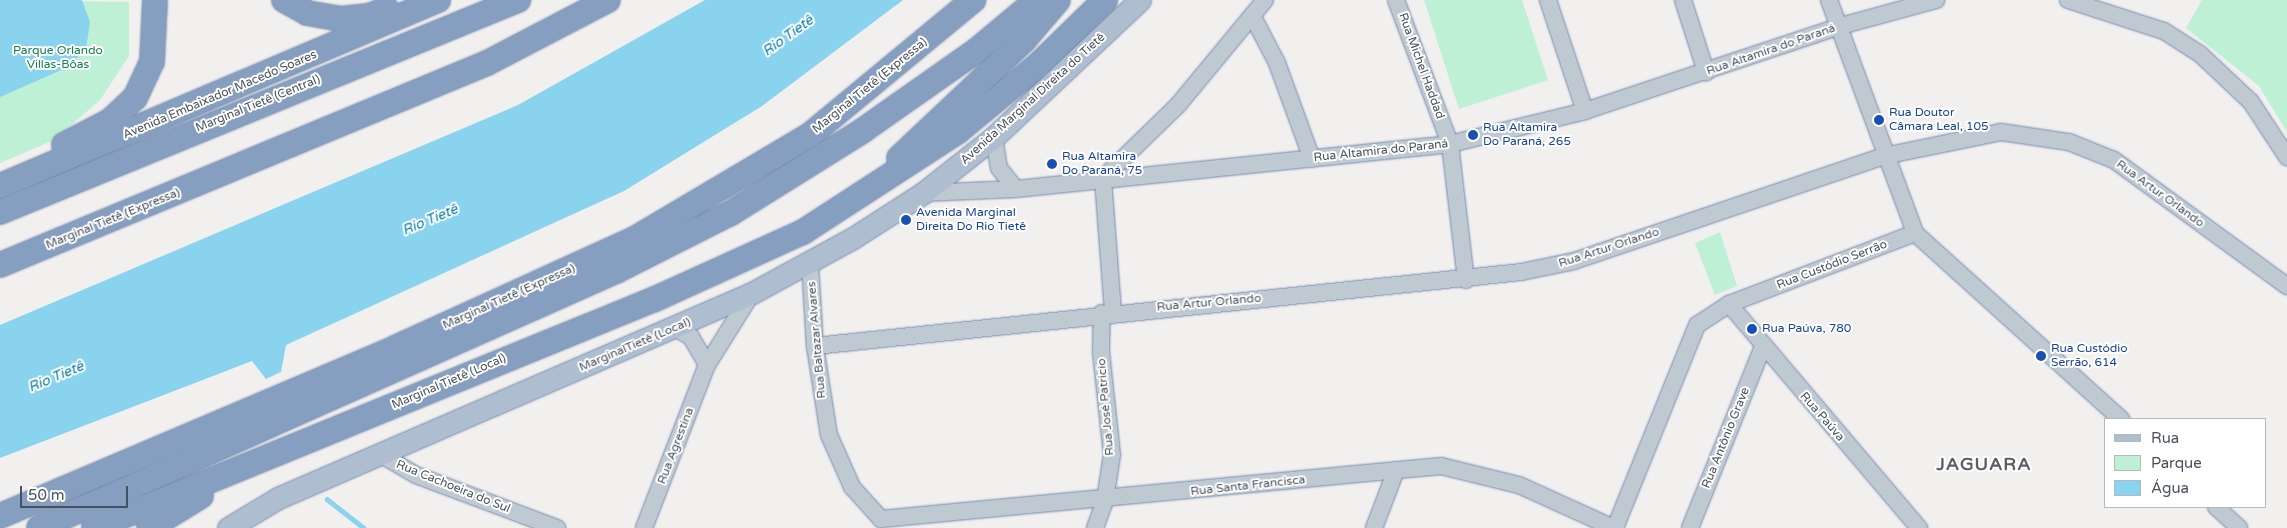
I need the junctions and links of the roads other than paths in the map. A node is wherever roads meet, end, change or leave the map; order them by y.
1 (155, 0) edge
2 (284, 0) edge
3 (438, 0) edge
4 (496, 0) edge
5 (518, 0) edge
6 (608, 0) edge
7 (973, 0) edge
8 (1037, 0) edge
9 (1058, 0) edge
10 (1105, 0) edge
11 (1140, 0) edge
12 (1265, 0) edge
13 (1396, 0) edge
14 (1548, 0) edge
15 (1683, 0) edge
16 (1829, 0) edge
17 (1936, 0) edge
18 (2068, 0) edge
19 (478, 17) junction
20 (1253, 17) junction
21 (1837, 27) junction
22 (1706, 72) junction
23 (1585, 111) junction
24 (994, 136) junction
25 (1450, 144) junction
26 (1884, 156) junction
27 (2287, 158) edge
28 (1312, 159) junction
29 (0, 177) edge
30 (1103, 178) junction
31 (0, 186) edge
32 (1016, 189) junction
33 (923, 193) junction
34 (0, 212) edge
35 (803, 232) junction
36 (1915, 233) junction
37 (810, 263) junction
38 (0, 266) edge
39 (1466, 280) junction
40 (2287, 286) edge
41 (752, 293) junction
42 (1729, 304) junction
43 (1108, 312) junction
44 (487, 328) junction
45 (675, 328) junction
46 (815, 346) junction
47 (395, 348) junction
48 (1762, 348) junction
49 (707, 365) junction
50 (2120, 418) edge
51 (324, 434) junction
52 (380, 454) junction
53 (250, 466) junction
54 (1396, 470) junction
55 (1105, 500) junction
56 (2217, 508) edge
57 (0, 516) edge
58 (879, 523) edge
59 (39, 528) edge
60 (48, 528) edge
61 (94, 528) edge
62 (149, 528) edge
63 (228, 528) edge
64 (557, 528) edge
65 (644, 528) edge
66 (1095, 528) edge
67 (1374, 528) edge
68 (1614, 528) edge
69 (1690, 528) edge
70 (1919, 528) edge
71 (2239, 528) edge

1 - 29 highway
2 - 3 highway
3 - 31 highway, Avenida Embaixador Macedo Soares
4 - 19 highway
5 - 19 highway, Marginal Tietê (Central)
6 - 38 highway, Marginal Tietê (Expressa)
7 - 47 highway, Marginal Tietê (Expressa)
8 - 44 highway
9 - 35 highway
10 - 35 highway
11 - 24 main road, Avenida Marginal Direita do Tietê
12 - 20 street
13 - 25 street, Rua Michel Haddad
14 - 23 street
15 - 22 street
16 - 21 street
17 - 21 street, Rua Altamira do Paraná
18 - 27 street
19 - 34 highway, Marginal Tietê (Central)
20 - 28 street
20 - 30 street
21 - 22 street, Rua Altamira do Paraná
21 - 26 street
22 - 23 street, Rua Altamira do Paraná
23 - 25 street, Rua Altamira do Paraná
24 - 32 street
24 - 33 main road, Avenida Marginal Direita do Tietê
25 - 28 street, Rua Altamira do Paraná
25 - 39 street, Rua Michel Haddad
26 - 36 street
26 - 39 street, Rua Artur Orlando
26 - 40 street, Rua Artur Orlando
28 - 30 street, Rua Altamira do Paraná
30 - 32 street, Rua Altamira do Paraná
30 - 43 street, Rua José Patricio
32 - 33 street, Rua Altamira do Paraná
33 - 37 main road, MarginalTietê (Local)
35 - 51 highway, Marginal Tietê (Local)
36 - 42 street, Rua Custódio Serrão
36 - 50 street
37 - 41 main road, MarginalTietê (Local)
37 - 46 street, Rua Baltazar Alvares
39 - 43 street, Rua Artur Orlando
41 - 45 main road, MarginalTietê (Local)
41 - 49 street, Rua Agrestina
42 - 48 street, Rua Paúva
42 - 68 street, Rua Custódio Serrão
43 - 46 street, Rua Artur Orlando
43 - 55 street, Rua José Patricio
44 - 47 highway
44 - 59 highway
45 - 49 street
45 - 52 main road, MarginalTietê (Local)
46 - 58 street, Rua Baltazar Alvares
47 - 57 highway, Marginal Tietê (Expressa)
48 - 69 street, Rua Antônio Grave
48 - 70 street, Rua Paúva
49 - 65 street, Rua Agrestina
51 - 53 highway, Marginal Tietê (Local)
51 - 60 highway
52 - 63 main road, MarginalTietê (Local)
52 - 64 street, Rua Cachoeira do Sul
53 - 61 highway, Marginal Tietê (Local)
53 - 62 highway
54 - 55 street, Rua Santa Francisca
54 - 67 street
54 - 68 street, Rua Santa Francisca
55 - 58 street, Rua Santa Francisca
55 - 66 street, Rua José Patricio
56 - 71 street

